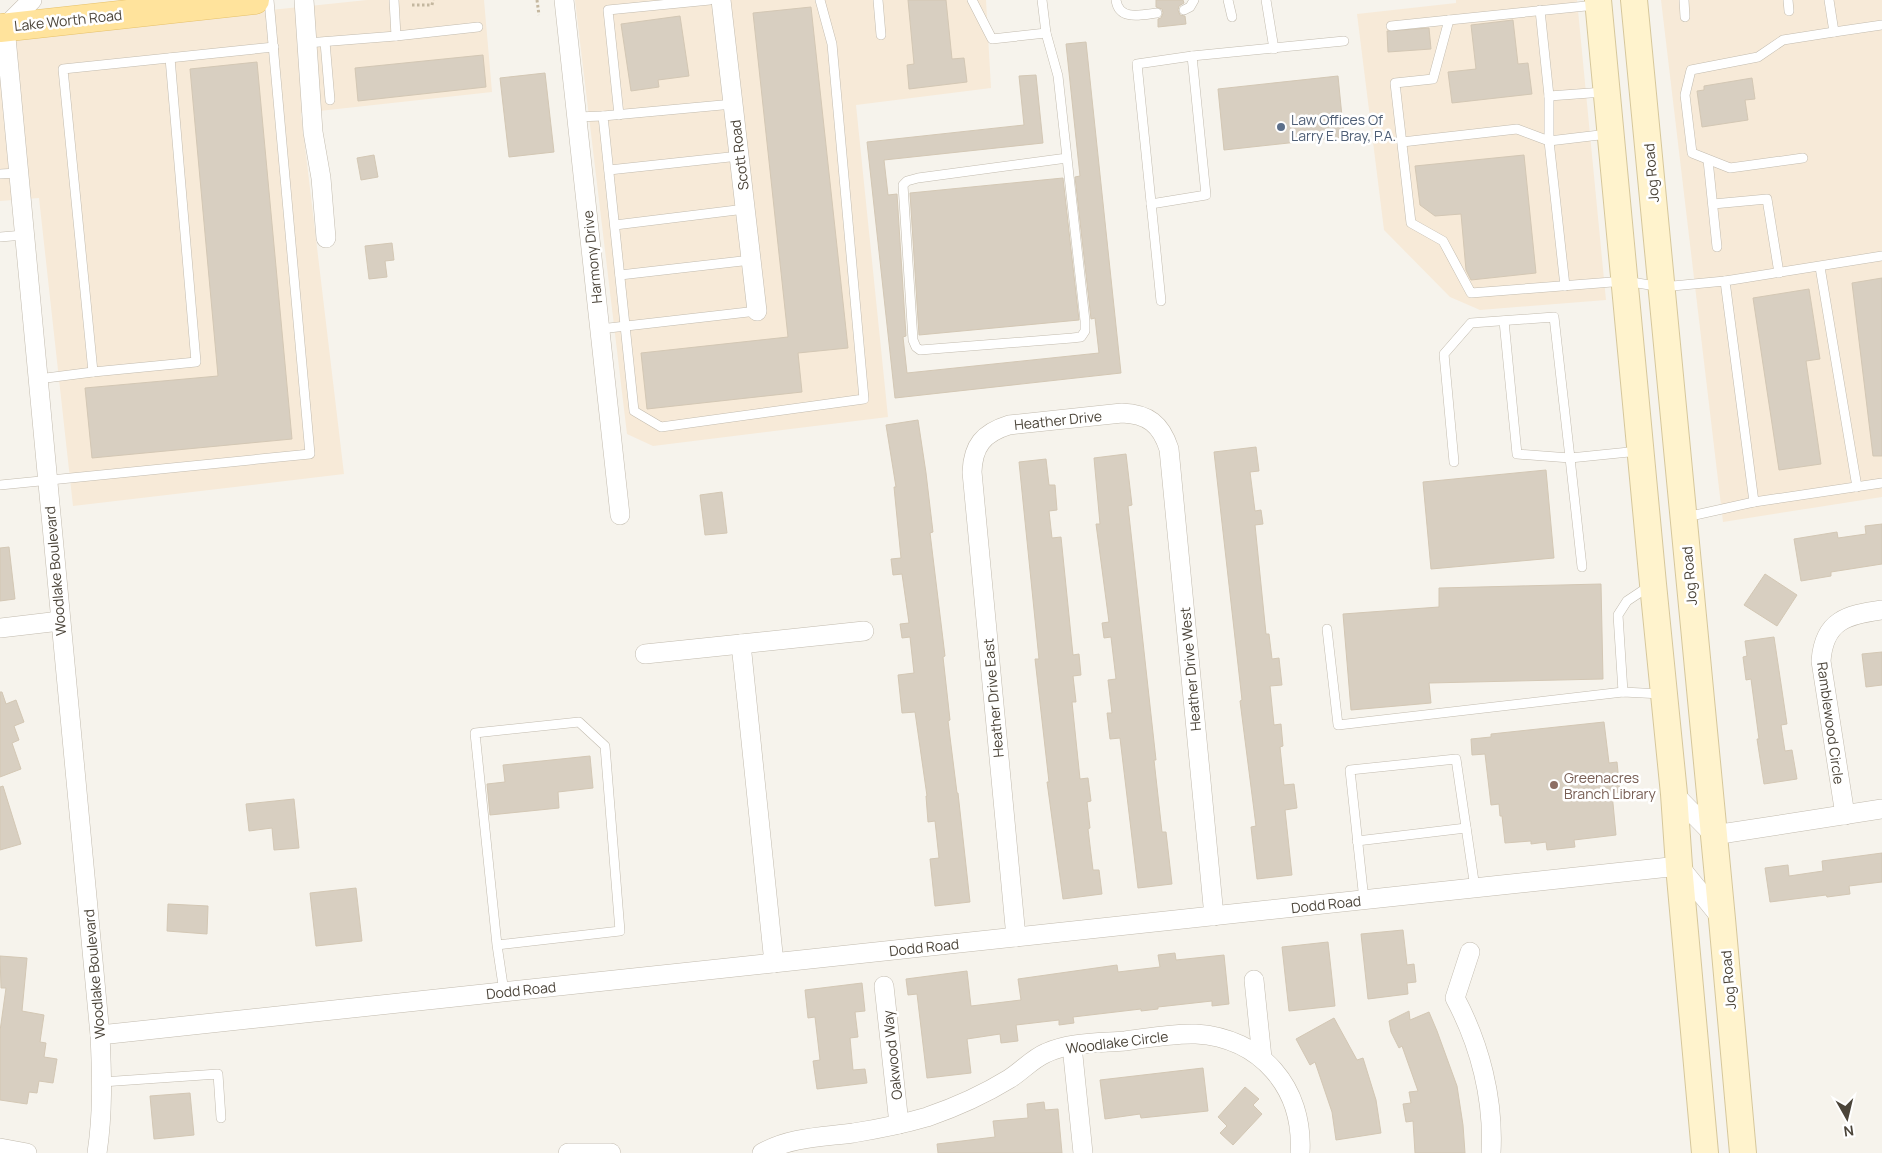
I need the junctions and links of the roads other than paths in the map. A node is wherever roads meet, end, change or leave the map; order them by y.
1 (32, 0) edge
2 (255, 0) edge
3 (269, 0) edge
4 (304, 0) edge
5 (394, 0) edge
6 (564, 0) edge
7 (710, 0) edge
8 (721, 0) edge
9 (820, 0) edge
10 (878, 0) edge
11 (972, 0) edge
12 (1042, 0) edge
13 (1116, 0) edge
14 (1194, 0) edge
15 (1228, 0) edge
16 (1266, 0) edge
17 (1634, 0) edge
18 (1684, 0) edge
19 (1788, 0) edge
20 (1829, 0) edge
21 (1598, 2) edge
22 (1184, 10) dead end
23 (1540, 10) junction
24 (1789, 11) dead end
25 (1157, 13) dead end
26 (1685, 16) dead end
27 (1232, 17) dead end
28 (1449, 20) junction
29 (1882, 25) edge
30 (1391, 26) dead end
31 (478, 27) dead end
32 (2, 28) edge
33 (1834, 32) junction
34 (1046, 34) junction
35 (881, 35) dead end
36 (396, 36) junction
37 (1344, 41) dead end
38 (316, 42) junction
39 (274, 47) junction
40 (1274, 49) junction
41 (1192, 56) junction
42 (170, 58) junction
43 (1607, 92) junction
44 (1549, 96) junction
45 (330, 100) dead end
46 (733, 104) junction
47 (619, 115) junction
48 (603, 116) junction
49 (576, 117) junction
50 (1611, 134) junction
51 (1549, 141) junction
52 (1402, 142) junction
53 (739, 156) junction
54 (1067, 158) junction
55 (1802, 158) dead end
56 (1708, 160) junction
57 (609, 170) junction
58 (9, 173) edge
59 (1152, 204) junction
60 (1713, 204) junction
61 (745, 209) junction
62 (615, 225) junction
63 (24, 235) junction
64 (0, 237) edge
65 (326, 238) dead end
66 (1718, 247) dead end
67 (1882, 256) edge
68 (751, 260) junction
69 (1820, 266) junction
70 (1779, 273) junction
71 (620, 275) junction
72 (1724, 280) junction
73 (1625, 281) junction
74 (1566, 286) junction
75 (1662, 287) junction
76 (1161, 301) dead end
77 (757, 311) joint
78 (1504, 321) junction
79 (626, 326) junction
80 (600, 329) junction
81 (94, 372) junction
82 (37, 379) junction
83 (1157, 426) joint
84 (1642, 451) junction
85 (1570, 458) junction
86 (972, 460) joint
87 (1454, 462) dead end
88 (47, 480) junction
89 (1882, 482) edge
90 (0, 485) edge
91 (1856, 487) junction
92 (1754, 502) junction
93 (620, 514) dead end
94 (1683, 518) junction
95 (1582, 567) dead end
96 (1653, 584) junction
97 (1882, 610) edge
98 (60, 621) junction
99 (0, 628) edge
100 (1327, 629) dead end
101 (864, 631) dead end
102 (741, 644) junction
103 (645, 654) dead end
104 (1623, 692) junction
105 (1665, 694) junction
106 (1674, 794) junction
107 (1882, 810) edge
108 (1845, 815) junction
109 (1466, 828) junction
110 (1714, 835) junction
111 (1357, 841) junction
112 (1679, 866) junction
113 (1475, 888) junction
114 (1364, 900) junction
115 (1214, 916) junction
116 (1722, 919) junction
117 (1016, 937) junction
118 (497, 946) junction
119 (1470, 952) dead end
120 (774, 963) junction
121 (1254, 980) dead end
122 (884, 986) dead end
123 (504, 992) junction
124 (100, 1035) junction
125 (1072, 1046) junction
126 (1262, 1058) junction
127 (102, 1082) junction
128 (221, 1118) dead end
129 (899, 1124) junction
130 (0, 1148) edge
131 (27, 1153) edge
132 (97, 1153) edge
133 (568, 1153) edge
134 (611, 1153) edge
135 (762, 1153) edge
136 (1083, 1153) edge
137 (1300, 1153) edge
138 (1491, 1153) edge
139 (1705, 1153) edge
140 (1743, 1153) edge

1 - 32 street
2 - 32 main road, Lake Worth Road
3 - 39 lane
4 - 38 street
5 - 36 lane
6 - 49 street, Harmony Drive
7 - 47 lane
8 - 46 street, Scott Road
9 - 79 lane
10 - 35 lane
11 - 34 lane
12 - 34 lane
13 - 25 lane
14 - 22 lane
15 - 27 lane
16 - 40 lane
17 - 75 main road, Jog Road
18 - 26 lane
19 - 24 lane
20 - 33 lane
21 - 23 lane
21 - 43 main road
23 - 28 lane
23 - 44 lane
28 - 30 lane
28 - 52 lane
29 - 33 lane
31 - 36 lane
32 - 58 street, Woodlake Boulevard
33 - 56 lane
34 - 54 lane
36 - 38 lane
37 - 40 lane
38 - 45 lane
38 - 65 street
39 - 42 lane
39 - 88 lane
40 - 41 lane
41 - 59 lane
41 - 59 lane
42 - 81 lane
42 - 81 lane
43 - 44 lane
43 - 50 main road
44 - 51 lane
46 - 47 lane
46 - 53 street, Scott Road
47 - 48 lane
48 - 49 lane
48 - 57 lane
49 - 80 street, Harmony Drive
50 - 51 lane
50 - 73 main road
51 - 52 lane
51 - 74 lane
52 - 74 lane
53 - 57 lane
53 - 61 street, Scott Road
54 - 54 lane
55 - 56 lane
56 - 60 lane
57 - 62 lane
58 - 63 street, Woodlake Boulevard
59 - 76 lane
60 - 66 lane
60 - 70 lane
61 - 62 lane
61 - 68 street, Scott Road
62 - 71 lane
63 - 64 lane
63 - 82 street, Woodlake Boulevard
67 - 69 lane
68 - 71 lane
68 - 77 street, Scott Road
69 - 70 lane
69 - 91 lane
70 - 72 lane
71 - 79 lane
72 - 75 lane
72 - 92 lane
73 - 74 lane
73 - 75 lane
73 - 84 main road
75 - 94 main road, Jog Road
77 - 79 lane
78 - 85 lane
78 - 85 lane
78 - 87 lane
79 - 80 lane
80 - 93 street, Harmony Drive
81 - 82 lane
82 - 88 street, Woodlake Boulevard
83 - 86 street, Heather Drive
83 - 115 street, Heather Drive West
84 - 85 lane
84 - 96 main road
85 - 95 lane
86 - 117 street, Heather Drive East
88 - 90 lane
88 - 98 street, Woodlake Boulevard
89 - 91 lane
91 - 92 lane
92 - 94 lane
94 - 110 main road, Jog Road
96 - 104 lane
96 - 105 main road
97 - 108 street, Ramblewood Circle
98 - 99 street
98 - 124 street, Woodlake Boulevard
100 - 104 lane
101 - 102 street
102 - 103 street
102 - 120 street
104 - 105 lane
105 - 106 main road
106 - 110 street
106 - 112 main road
107 - 108 street
108 - 110 street
109 - 111 lane
109 - 111 lane
109 - 113 lane
110 - 116 main road, Jog Road
111 - 114 lane
112 - 113 street, Dodd Road
112 - 116 street
112 - 139 main road
113 - 114 street, Dodd Road
114 - 115 street, Dodd Road
115 - 117 street, Dodd Road
116 - 140 main road, Jog Road
117 - 120 street, Dodd Road
118 - 118 lane
118 - 123 lane
119 - 138 street
120 - 123 street, Dodd Road
121 - 126 street
122 - 129 street, Oakwood Way
123 - 124 street, Dodd Road
124 - 127 street, Woodlake Boulevard
125 - 126 street, Woodlake Circle
125 - 129 street, Woodlake Circle
125 - 136 street
126 - 137 street, Woodlake Circle
127 - 128 lane
127 - 132 street, Woodlake Boulevard
129 - 135 street, Woodlake Circle
130 - 131 street
133 - 134 street

